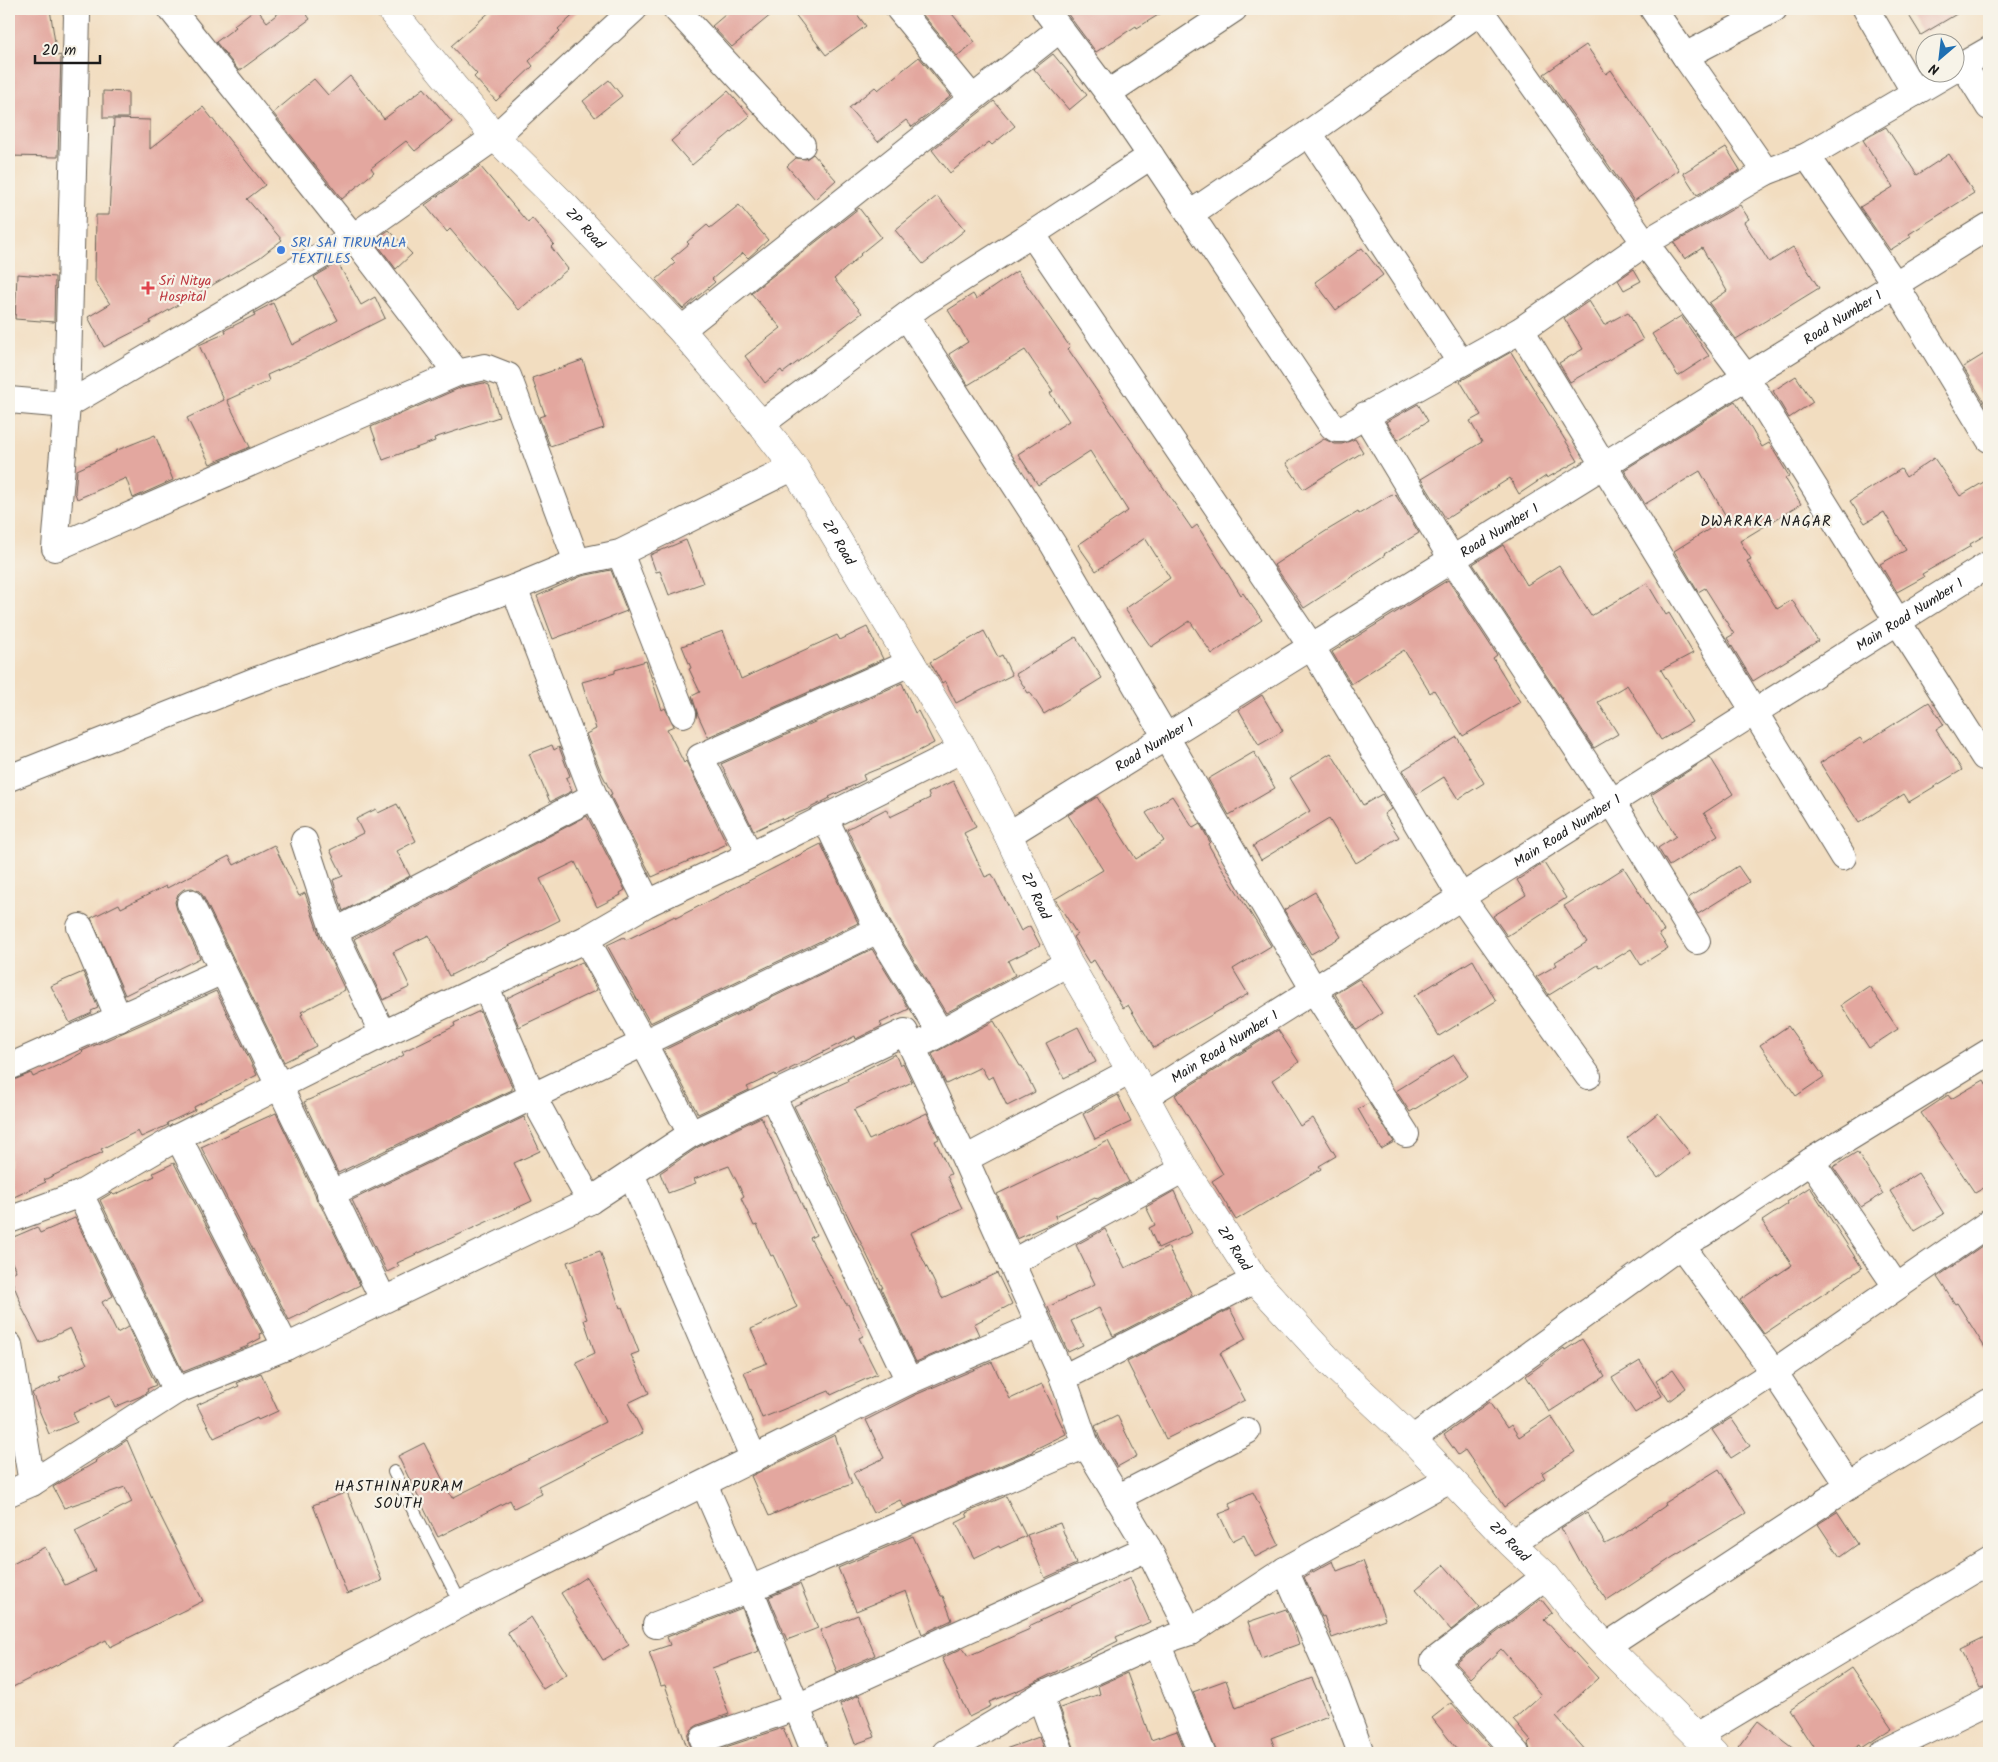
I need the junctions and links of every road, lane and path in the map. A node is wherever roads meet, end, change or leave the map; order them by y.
1 (171, 9) edge
2 (390, 9) edge
3 (634, 9) edge
4 (676, 9) edge
5 (899, 9) edge
6 (1234, 9) edge
7 (1653, 9) edge
8 (1774, 9) edge
9 (1866, 9) edge
10 (1480, 10) edge
11 (83, 11) edge
12 (1052, 19) edge
13 (1989, 50) edge
14 (1685, 56) junction
15 (1966, 63) edge
16 (1966, 81) edge
17 (1934, 82) edge
18 (1108, 93) junction
19 (1915, 93) junction
20 (972, 98) junction
21 (1989, 107) edge
22 (1309, 134) junction
23 (495, 137) junction
24 (802, 145) dead end
25 (1151, 156) junction
26 (1807, 156) junction
27 (1766, 172) junction
28 (1190, 214) junction
29 (1989, 226) edge
30 (1032, 234) junction
31 (353, 236) junction
32 (1645, 243) junction
33 (1895, 284) junction
34 (907, 317) junction
35 (681, 330) junction
36 (1520, 330) junction
37 (1461, 362) junction
38 (457, 374) junction
39 (1746, 377) junction
40 (9, 400) edge
41 (67, 405) junction
42 (1366, 415) junction
43 (761, 424) junction
44 (1989, 439) edge
45 (1603, 466) junction
46 (794, 468) junction
47 (620, 553) junction
48 (1452, 560) junction
49 (577, 562) junction
50 (1989, 564) edge
51 (514, 588) junction
52 (1898, 622) junction
53 (1311, 646) junction
54 (912, 662) junction
55 (1755, 712) junction
56 (684, 714) dead end
57 (1165, 737) junction
58 (963, 749) junction
59 (1984, 756) dead end
60 (9, 778) edge
61 (594, 796) junction
62 (1612, 802) junction
63 (825, 818) junction
64 (1008, 835) junction
65 (304, 840) dead end
66 (750, 855) junction
67 (1844, 857) dead end
68 (1461, 897) junction
69 (648, 903) junction
70 (190, 904) dead end
71 (80, 927) dead end
72 (878, 930) junction
73 (334, 932) junction
74 (586, 939) junction
75 (1697, 941) dead end
76 (1068, 963) junction
77 (223, 971) junction
78 (486, 987) junction
79 (1314, 990) junction
80 (119, 1019) junction
81 (940, 1032) junction
82 (383, 1034) junction
83 (644, 1042) junction
84 (913, 1049) junction
85 (1989, 1052) edge
86 (9, 1067) edge
87 (1131, 1071) junction
88 (1588, 1076) dead end
89 (280, 1086) junction
90 (532, 1095) junction
91 (773, 1097) junction
92 (1144, 1097) junction
93 (691, 1134) junction
94 (1406, 1134) dead end
95 (178, 1137) junction
96 (965, 1159) junction
97 (1811, 1161) junction
98 (1184, 1169) junction
99 (631, 1174) junction
100 (80, 1194) junction
101 (330, 1194) junction
102 (590, 1201) junction
103 (9, 1220) edge
104 (1989, 1223) edge
105 (1681, 1246) junction
106 (1011, 1263) junction
107 (1255, 1280) junction
108 (1896, 1286) junction
109 (383, 1299) junction
110 (1039, 1325) junction
111 (9, 1345) edge
112 (286, 1347) junction
113 (1774, 1372) junction
114 (1063, 1378) junction
115 (909, 1381) junction
116 (176, 1391) junction
117 (1989, 1402) edge
118 (1247, 1431) dead end
119 (1412, 1438) junction
120 (1086, 1445) junction
121 (754, 1459) junction
122 (394, 1472) dead end
123 (1450, 1479) junction
124 (32, 1483) junction
125 (704, 1484) junction
126 (1849, 1486) junction
127 (9, 1493) edge
128 (1117, 1498) junction
129 (1511, 1543) junction
130 (1148, 1548) junction
131 (1989, 1561) edge
132 (1284, 1570) junction
133 (1546, 1576) junction
134 (750, 1588) junction
135 (462, 1604) junction
136 (656, 1624) dead end
137 (1190, 1632) junction
138 (1157, 1643) junction
139 (1606, 1646) junction
140 (1040, 1696) junction
141 (1989, 1701) edge
142 (797, 1707) junction
143 (702, 1739) dead end
144 (1706, 1744) edge
145 (185, 1753) edge
146 (815, 1753) edge
147 (945, 1753) edge
148 (1062, 1753) edge
149 (1202, 1753) edge
150 (1361, 1753) edge
151 (1516, 1753) edge
152 (1882, 1753) edge

1 - 31 street
2 - 23 street, ZP Road
3 - 23 street
4 - 24 street
5 - 20 street
6 - 18 street
7 - 14 street
8 - 14 street
9 - 19 street
10 - 22 street
10 - 32 street
11 - 41 street
12 - 18 street
12 - 20 street
13 - 15 street
14 - 27 street
16 - 21 street
17 - 19 street
18 - 25 street
19 - 26 street
20 - 35 street
22 - 28 street
22 - 37 street
23 - 31 street
23 - 35 street, ZP Road
25 - 28 street
25 - 30 street
26 - 27 street
26 - 33 street
27 - 32 street
28 - 42 street
29 - 33 street, Road Number 1
30 - 34 street
30 - 53 street
31 - 38 street
31 - 41 street
32 - 36 street
32 - 39 street
33 - 39 street, Road Number 1
33 - 44 street
34 - 43 street
34 - 57 street
35 - 43 street, ZP Road
36 - 37 street
36 - 45 street
37 - 42 street
38 - 41 street
38 - 49 street
39 - 45 street, Road Number 1
39 - 52 street
40 - 41 street
42 - 48 street
43 - 46 street, ZP Road
45 - 48 street, Road Number 1
45 - 55 street
46 - 47 street
46 - 54 street, ZP Road
47 - 49 street
47 - 56 street
48 - 53 street, Road Number 1
48 - 62 street
49 - 51 street
50 - 52 street, Main Road Number 1
51 - 60 street
51 - 61 street
52 - 55 street, Main Road Number 1
52 - 59 street
53 - 57 street, Road Number 1
53 - 68 street
54 - 58 street, ZP Road
54 - 66 street
55 - 62 street, Main Road Number 1
55 - 67 street
57 - 64 street, Road Number 1
57 - 79 street
58 - 63 street
58 - 64 street, ZP Road
61 - 69 street
61 - 73 street
62 - 68 street, Main Road Number 1
62 - 75 street
63 - 66 street
63 - 72 street
64 - 76 street, ZP Road
65 - 73 street
66 - 69 street
68 - 79 street, Main Road Number 1
68 - 88 street
69 - 74 street
70 - 77 street
71 - 80 street
72 - 81 street
72 - 83 street
73 - 82 street
74 - 78 street
74 - 83 street
76 - 81 street
76 - 87 street, ZP Road
77 - 80 street
77 - 89 street
78 - 82 street
78 - 90 street
79 - 92 street, Main Road Number 1
79 - 94 street
80 - 86 street
81 - 84 street
82 - 89 street
83 - 90 street
83 - 93 street
84 - 91 street
84 - 96 street
85 - 97 street
87 - 92 street, ZP Road
87 - 96 street
89 - 95 street
89 - 101 street
90 - 101 street
90 - 102 street
91 - 93 street
91 - 115 street
92 - 98 street, ZP Road
93 - 99 street
95 - 100 street
95 - 112 street
96 - 106 street
97 - 105 street
97 - 108 street
98 - 106 street
98 - 107 street, ZP Road
99 - 102 street
99 - 121 street
100 - 103 street
100 - 116 street
101 - 109 street
102 - 109 street
104 - 108 street
105 - 113 street
105 - 119 street
106 - 110 street
107 - 114 street
107 - 119 street, ZP Road
108 - 113 street
109 - 112 street
110 - 114 street
110 - 115 street
111 - 124 street
112 - 116 street
113 - 126 street
113 - 129 street
114 - 120 street
115 - 121 street
116 - 124 street
117 - 126 street
118 - 128 street
119 - 123 street, ZP Road
120 - 128 street
120 - 134 street
121 - 125 street
122 - 135 lane
123 - 129 street, ZP Road
123 - 132 street
124 - 127 street
125 - 134 street
125 - 135 street
126 - 139 street
128 - 130 street
129 - 133 street, ZP Road
130 - 137 street
130 - 142 street
131 - 144 street
132 - 137 street
132 - 150 street
133 - 139 street, ZP Road
133 - 151 street
134 - 136 street
134 - 142 street
135 - 145 street
137 - 138 street
138 - 140 street
138 - 149 street
139 - 144 street, ZP Road
140 - 147 street
140 - 148 street
141 - 152 street
142 - 143 street
142 - 146 street

